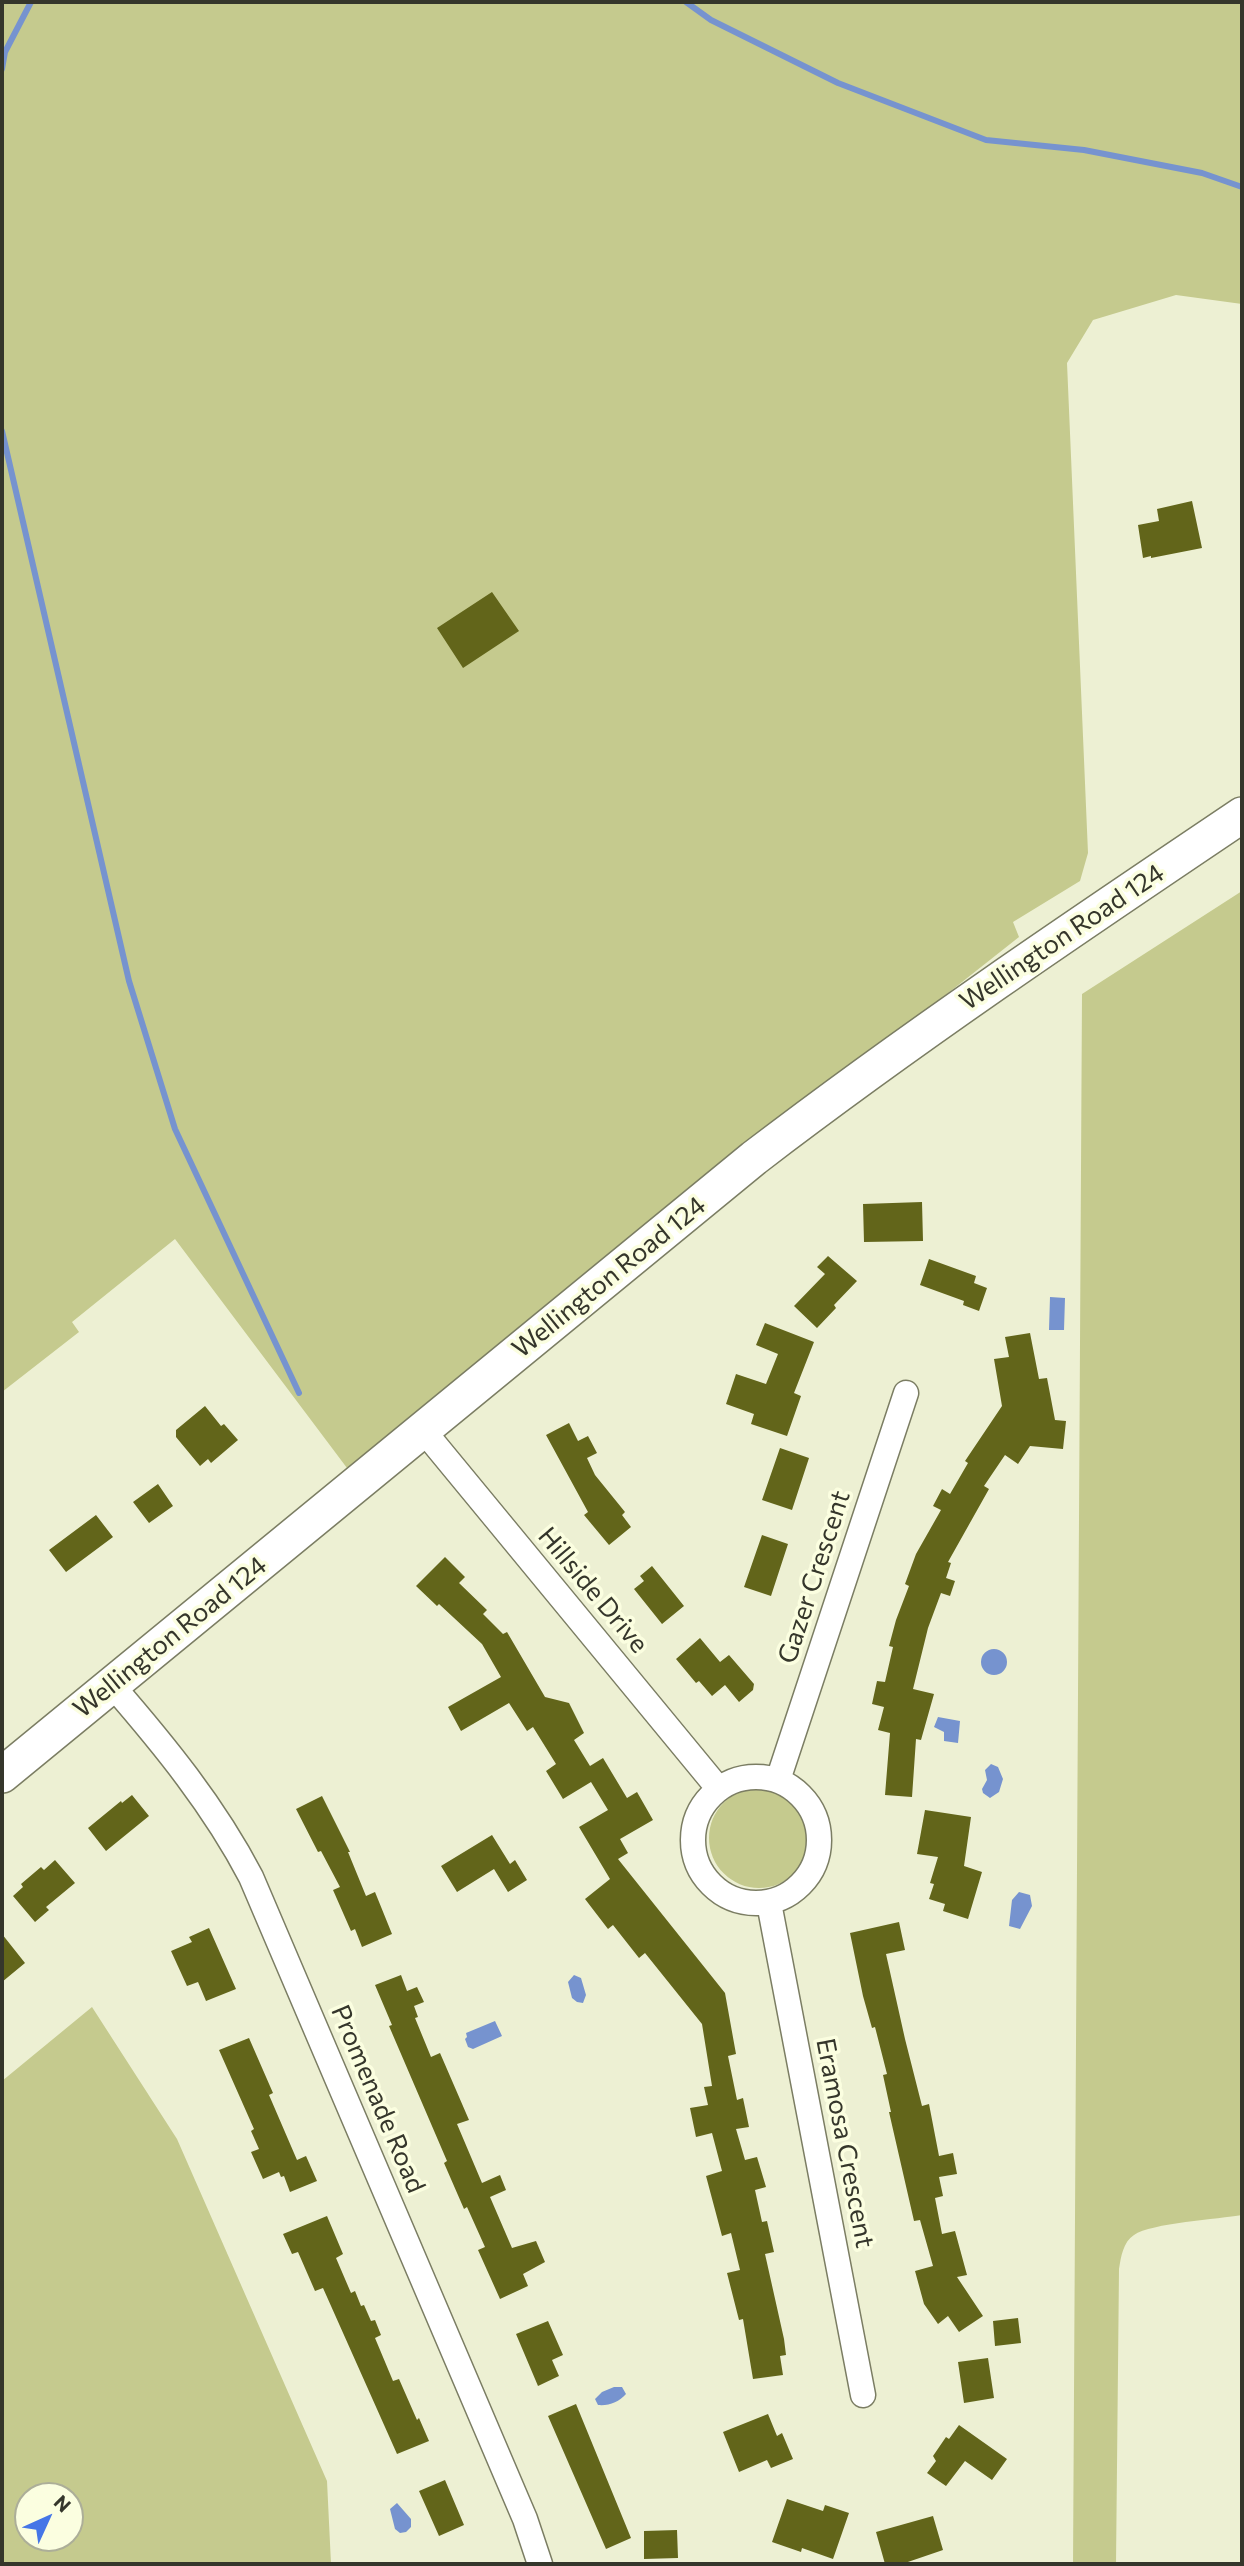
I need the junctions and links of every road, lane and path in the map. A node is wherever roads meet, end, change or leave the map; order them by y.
1 (1242, 815) edge
2 (906, 1393) dead end
3 (423, 1430) junction
4 (112, 1685) junction
5 (2, 1775) edge
6 (778, 1780) junction
7 (718, 1788) junction
8 (769, 1903) junction
9 (863, 2395) dead end
10 (540, 2564) edge

1 - 3 main road, Wellington Road 124
2 - 6 street, Gazer Crescent
3 - 4 main road, Wellington Road 124
3 - 7 street, Hillside Drive
4 - 5 main road, Wellington Road 124
4 - 10 street, Promenade Road
6 - 7 street
6 - 8 street
7 - 8 street
8 - 9 street, Eramosa Crescent

